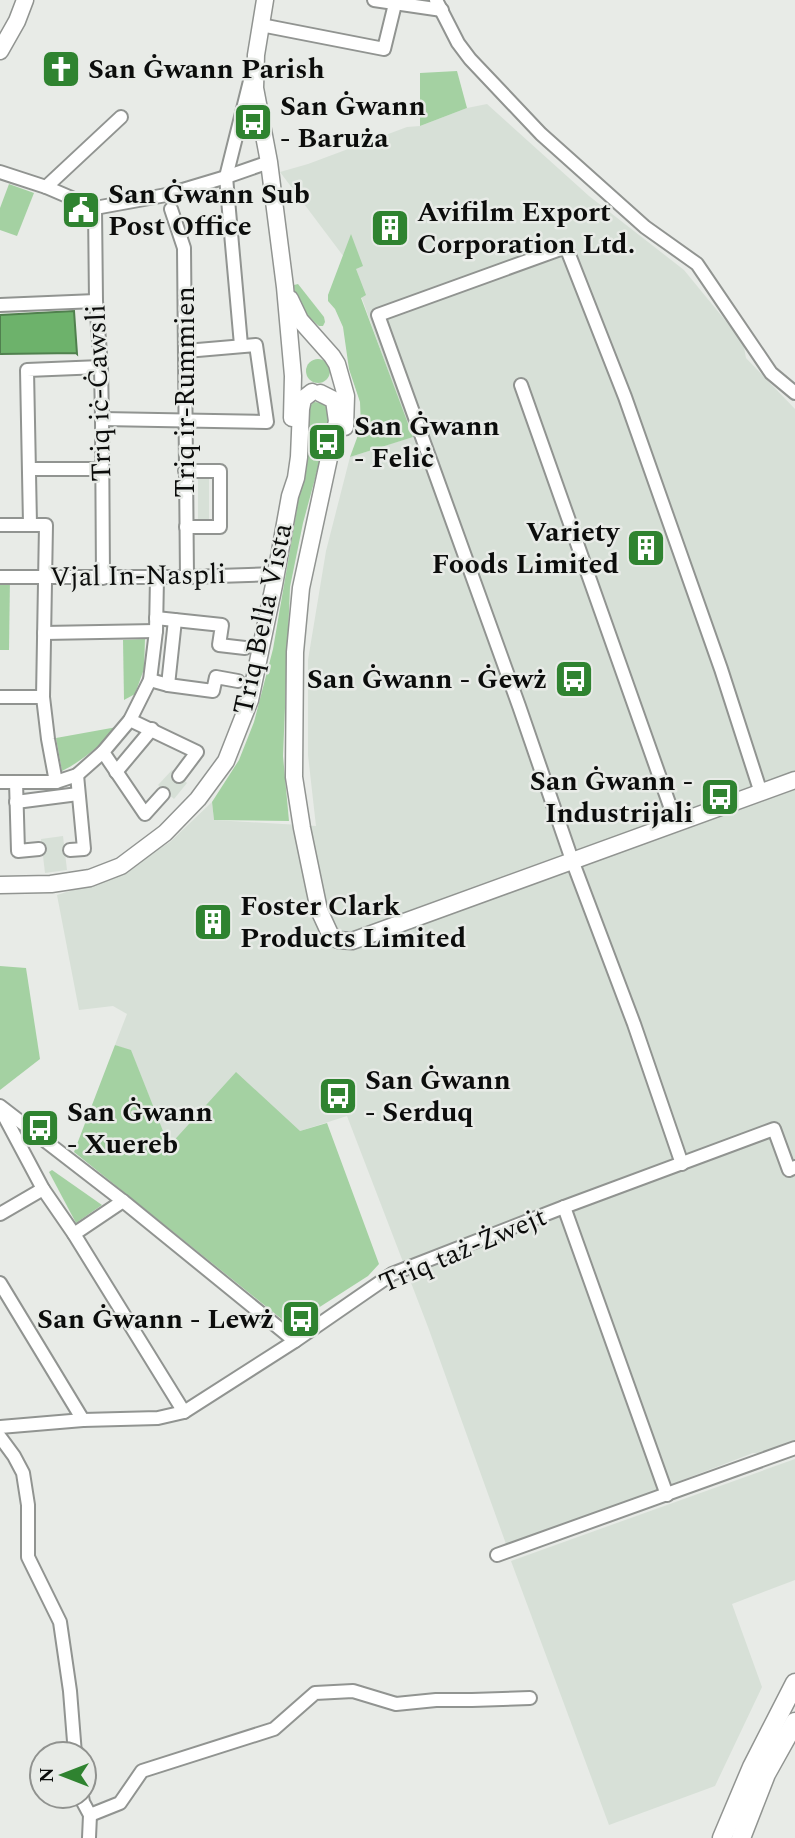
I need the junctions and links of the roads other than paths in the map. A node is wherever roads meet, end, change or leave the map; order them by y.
1 (25, 0) edge
2 (265, 0) edge
3 (374, 0) edge
4 (395, 4) junction
5 (439, 5) edge
6 (261, 25) junction
7 (0, 51) edge
8 (256, 55) junction
9 (121, 117) dead end
10 (269, 162) junction
11 (0, 172) edge
12 (226, 177) junction
13 (46, 187) junction
14 (95, 208) junction
15 (171, 209) dead end
16 (285, 287) junction
17 (96, 302) junction
18 (0, 304) edge
19 (242, 345) junction
20 (186, 351) junction
21 (334, 360) junction
22 (101, 367) junction
23 (293, 370) junction
24 (521, 385) dead end
25 (316, 392) junction
26 (795, 393) edge
27 (301, 409) junction
28 (102, 419) junction
29 (186, 421) junction
30 (29, 469) junction
31 (102, 469) junction
32 (185, 471) junction
33 (326, 478) junction
34 (290, 496) junction
35 (30, 524) junction
36 (0, 525) edge
37 (186, 527) junction
38 (275, 574) junction
39 (0, 577) edge
40 (44, 578) junction
41 (103, 578) junction
42 (157, 578) junction
43 (187, 578) junction
44 (175, 620) junction
45 (156, 624) junction
46 (44, 633) junction
47 (245, 648) dead end
48 (150, 680) junction
49 (239, 681) dead end
50 (168, 685) junction
51 (0, 697) edge
52 (43, 697) junction
53 (130, 720) junction
54 (152, 729) junction
55 (103, 752) junction
56 (116, 772) junction
57 (77, 775) junction
58 (179, 776) dead end
59 (795, 780) edge
60 (0, 782) edge
61 (16, 782) junction
62 (56, 782) junction
63 (761, 793) junction
64 (78, 794) junction
65 (163, 794) dead end
66 (16, 802) junction
67 (676, 823) junction
68 (39, 849) dead end
69 (70, 850) dead end
70 (572, 860) junction
71 (0, 885) edge
72 (0, 1107) edge
73 (682, 1164) junction
74 (795, 1167) edge
75 (43, 1189) junction
76 (122, 1201) junction
77 (564, 1207) junction
78 (0, 1214) edge
79 (74, 1234) junction
80 (0, 1283) edge
81 (295, 1341) junction
82 (184, 1412) junction
83 (83, 1420) junction
84 (0, 1427) edge
85 (0, 1437) edge
86 (795, 1448) edge
87 (667, 1495) junction
88 (497, 1555) dead end
89 (795, 1683) edge
90 (530, 1698) dead end
91 (795, 1722) edge
92 (74, 1740) edge
93 (87, 1810) edge
94 (90, 1815) junction
95 (89, 1838) edge
96 (722, 1838) edge
97 (741, 1838) edge

1 - 7 main road
2 - 6 main road, Triq Bella Vista
3 - 4 street
4 - 5 street
4 - 6 street
5 - 26 street
6 - 8 main road, Triq Bella Vista
8 - 10 main road, Triq Bella Vista
8 - 12 street, Triq Bella Vista
9 - 13 street
10 - 12 street
10 - 16 main road, Triq Bella Vista
11 - 13 street
12 - 14 street
12 - 19 street, Triq Bella Vista
13 - 14 street
14 - 17 street, Triq iċ-Ċawsli
15 - 20 street, Triq ir-Rummien
16 - 21 main road, Triq Bella Vista
16 - 23 main road, Triq Bella Vista
17 - 18 street
17 - 22 street, Triq iċ-Ċawsli
19 - 20 street
19 - 29 street
20 - 29 street, Triq ir-Rummien
21 - 23 main road
21 - 25 main road
21 - 33 main road
22 - 28 street, Triq iċ-Ċawsli
22 - 30 street
23 - 25 main road
23 - 27 main road, Triq Bella Vista
23 - 34 main road, Triq Bella Vista
24 - 67 street
25 - 27 main road
25 - 33 main road
27 - 34 main road, Triq Bella Vista
28 - 29 street
28 - 31 street, Triq iċ-Ċawsli
29 - 32 street, Triq ir-Rummien
30 - 31 street
30 - 35 street
31 - 41 street, Triq iċ-Ċawsli
32 - 37 street, Triq ir-Rummien
32 - 37 street
33 - 70 main road
34 - 38 main road, Triq Bella Vista
35 - 36 street
35 - 40 street
37 - 43 street, Triq ir-Rummien
38 - 43 street, Vjal In-Naspli
38 - 71 main road, Triq Bella Vista
39 - 40 street, Vjal In-Naspli
40 - 41 street, Vjal In-Naspli
40 - 46 street
41 - 42 street, Vjal In-Naspli
42 - 43 street, Vjal In-Naspli
42 - 45 street
44 - 45 street
44 - 47 street
44 - 50 street
45 - 46 street
45 - 48 street
46 - 52 street
48 - 50 street
48 - 53 street
49 - 50 street
51 - 52 street
52 - 62 street
53 - 54 street
53 - 55 street
54 - 56 street
54 - 58 street
55 - 56 street
55 - 57 street
56 - 65 street
57 - 62 street
57 - 64 street
59 - 63 main road
60 - 61 street
61 - 62 street
61 - 66 street
63 - 67 main road
63 - 70 street
64 - 66 street
64 - 69 street
66 - 68 street
67 - 70 main road
70 - 73 street
72 - 75 street
72 - 76 street
73 - 74 street, Triq taż-Żwejt
73 - 77 street, Triq taż-Żwejt
75 - 78 street
75 - 79 street
76 - 79 street
76 - 81 street
77 - 81 street, Triq taż-Żwejt
77 - 87 street
79 - 82 street
80 - 83 street
81 - 82 street, Triq taż-Żwejt
82 - 83 street, Triq taż-Żwejt
83 - 84 street, Triq taż-Żwejt
85 - 92 street
86 - 87 street
87 - 88 street
89 - 96 highway
90 - 94 street
91 - 97 highway
93 - 94 street
94 - 95 street

